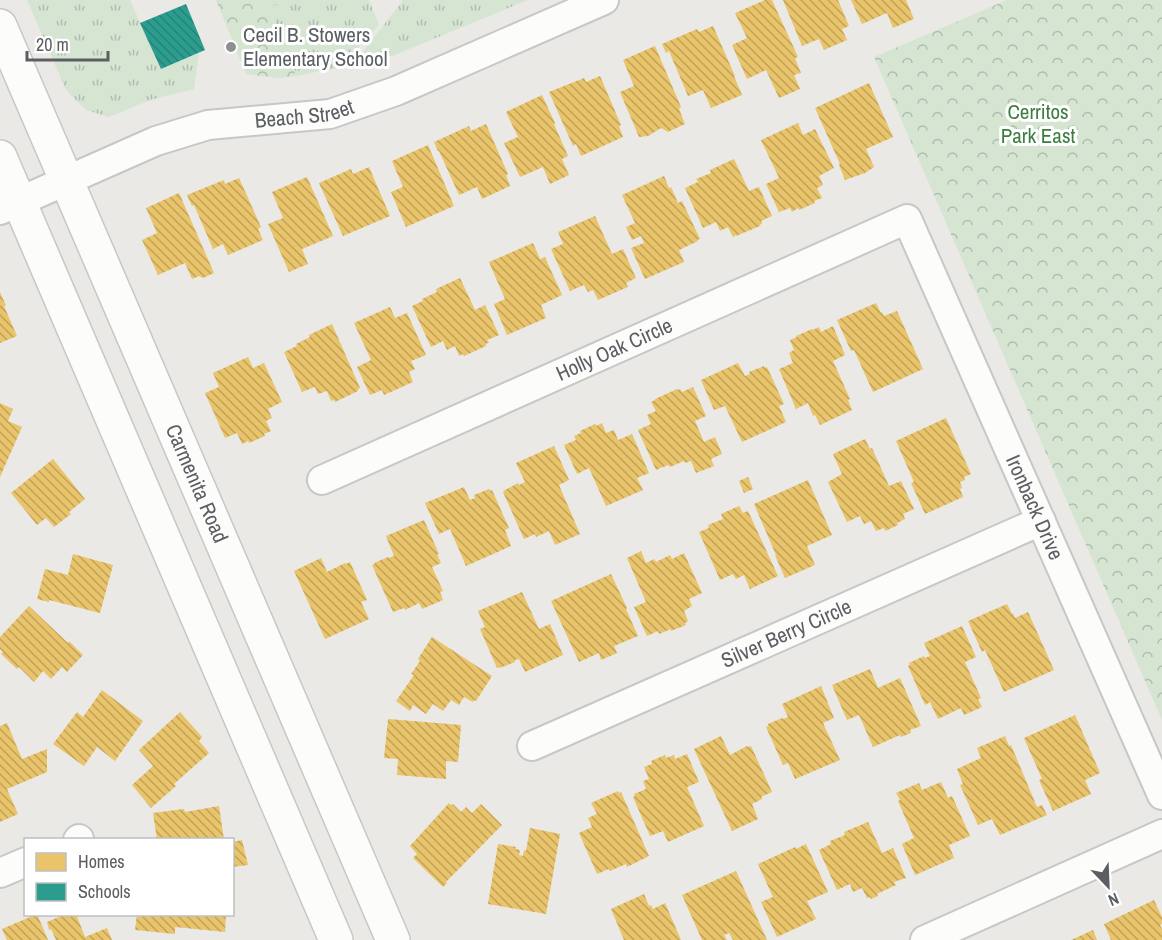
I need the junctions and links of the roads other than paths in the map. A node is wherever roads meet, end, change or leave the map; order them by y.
1 (604, 0) edge
2 (0, 26) edge
3 (0, 157) edge
4 (67, 181) junction
5 (9, 206) edge
6 (907, 219) joint
7 (322, 480) dead end
8 (1041, 521) junction
9 (532, 746) dead end
10 (1162, 795) edge
11 (1162, 834) edge
12 (24, 863) edge
13 (0, 873) edge
14 (336, 940) edge
15 (393, 940) edge
16 (925, 940) edge

1 - 4 street, Beach Street
2 - 4 main road, Carmenita Road
3 - 5 main road
4 - 5 street, Beach Street
4 - 15 main road, Carmenita Road
5 - 14 main road
6 - 7 street, Holly Oak Circle
6 - 8 street, Ironback Drive
8 - 9 street, Silver Berry Circle
8 - 10 street, Ironback Drive
11 - 16 street
12 - 13 street

